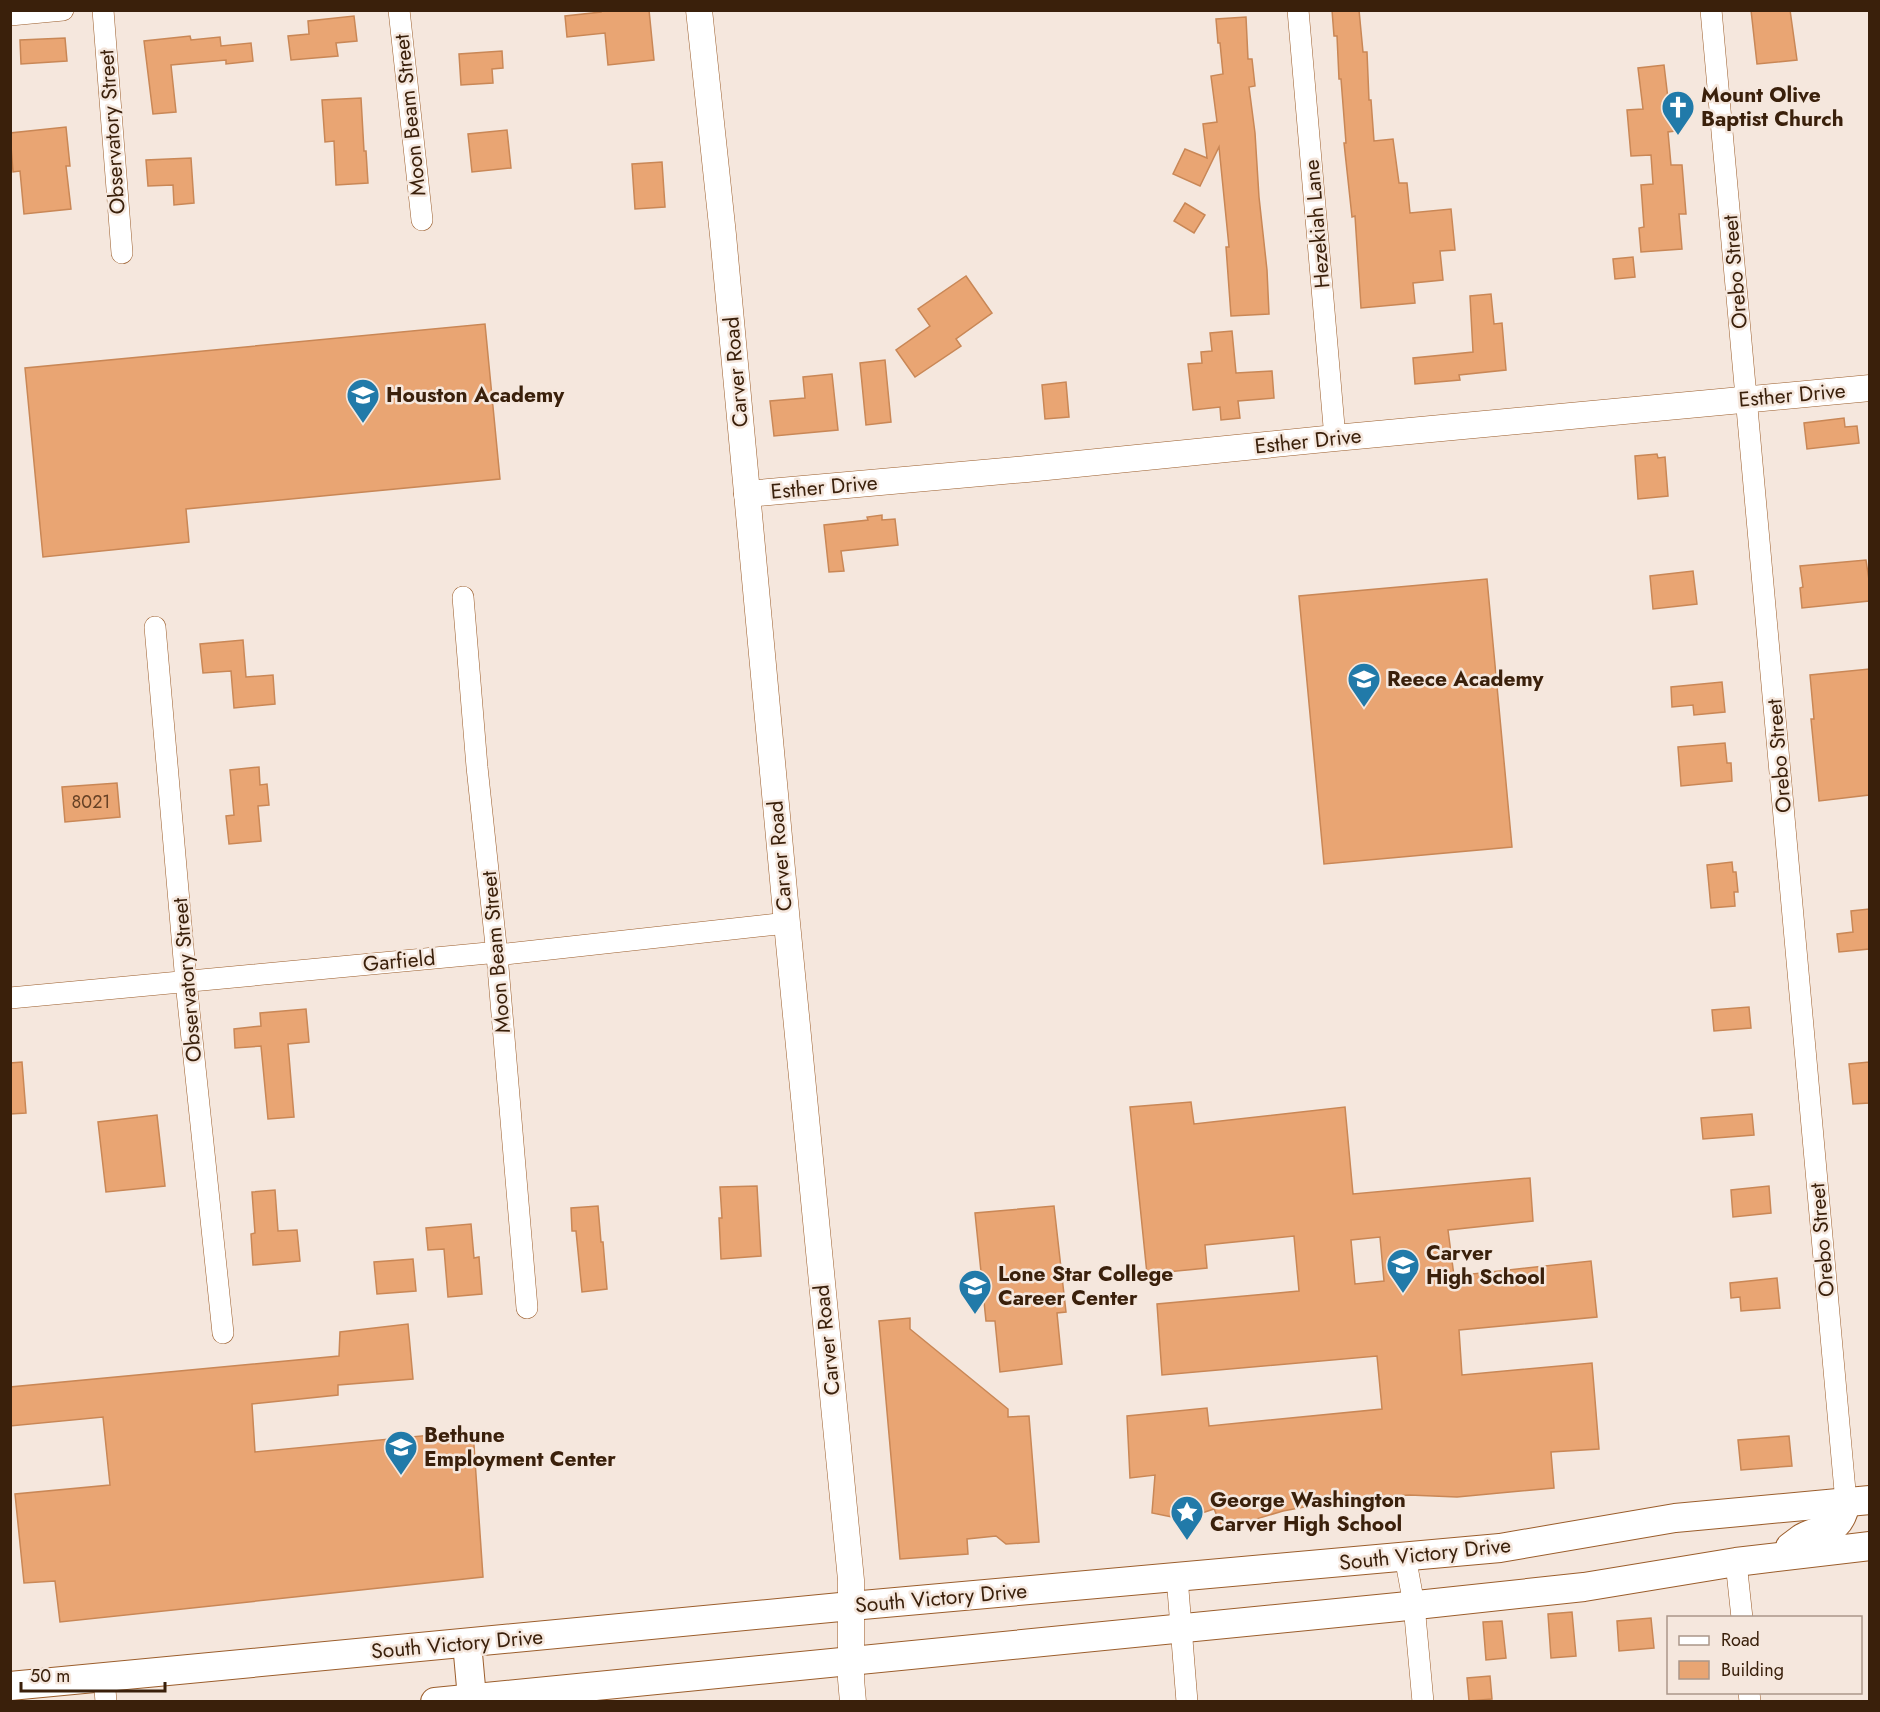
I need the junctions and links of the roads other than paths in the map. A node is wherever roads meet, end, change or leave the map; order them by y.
1 (63, 10) edge
2 (102, 10) edge
3 (399, 10) edge
4 (699, 10) edge
5 (1298, 10) edge
6 (1711, 10) edge
7 (10, 15) edge
8 (422, 220) dead end
9 (122, 253) dead end
10 (1869, 388) edge
11 (1747, 399) junction
12 (1335, 438) junction
13 (747, 494) junction
14 (463, 597) dead end
15 (155, 627) dead end
16 (787, 923) junction
17 (497, 955) junction
18 (186, 982) junction
19 (10, 998) edge
20 (527, 1308) dead end
21 (223, 1333) dead end
22 (1858, 1501) edge
23 (1869, 1546) edge
24 (1406, 1556) junction
25 (1779, 1556) junction
26 (1736, 1562) junction
27 (1177, 1577) junction
28 (1414, 1605) junction
29 (851, 1606) junction
30 (1742, 1616) edge
31 (1180, 1628) junction
32 (467, 1643) junction
33 (851, 1661) junction
34 (10, 1686) edge
35 (105, 1689) edge
36 (472, 1698) junction
37 (435, 1701) edge
38 (853, 1701) edge
39 (1187, 1701) edge
40 (1423, 1701) edge

1 - 7 street
2 - 9 street, Observatory Street
3 - 8 street, Moon Beam Street
4 - 13 street, Carver Road
5 - 12 street, Hezekiah Lane
6 - 11 street, Orebo Street
10 - 11 street, Esther Drive
11 - 12 street, Esther Drive
11 - 22 street, Orebo Street
12 - 13 street, Esther Drive
13 - 16 street, Carver Road
14 - 17 street, Moon Beam Street
15 - 18 street, Observatory Street
16 - 17 street, Garfield
16 - 29 street, Carver Road
17 - 18 street, Garfield
17 - 20 street, Moon Beam Street
18 - 19 street, Garfield
18 - 21 street, Observatory Street
22 - 24 main road, South Victory Drive
22 - 25 main road
23 - 25 main road
24 - 27 main road, South Victory Drive
24 - 28 street
25 - 26 main road
26 - 28 main road
26 - 30 street
27 - 29 main road, South Victory Drive
27 - 31 street
28 - 31 main road
28 - 40 street
29 - 32 main road, South Victory Drive
29 - 33 street, Carver Road
31 - 33 main road
31 - 39 street
32 - 35 main road, South Victory Drive
32 - 36 main road
33 - 36 main road
33 - 38 street, Carver Road
34 - 35 main road, South Victory Drive
36 - 37 main road

